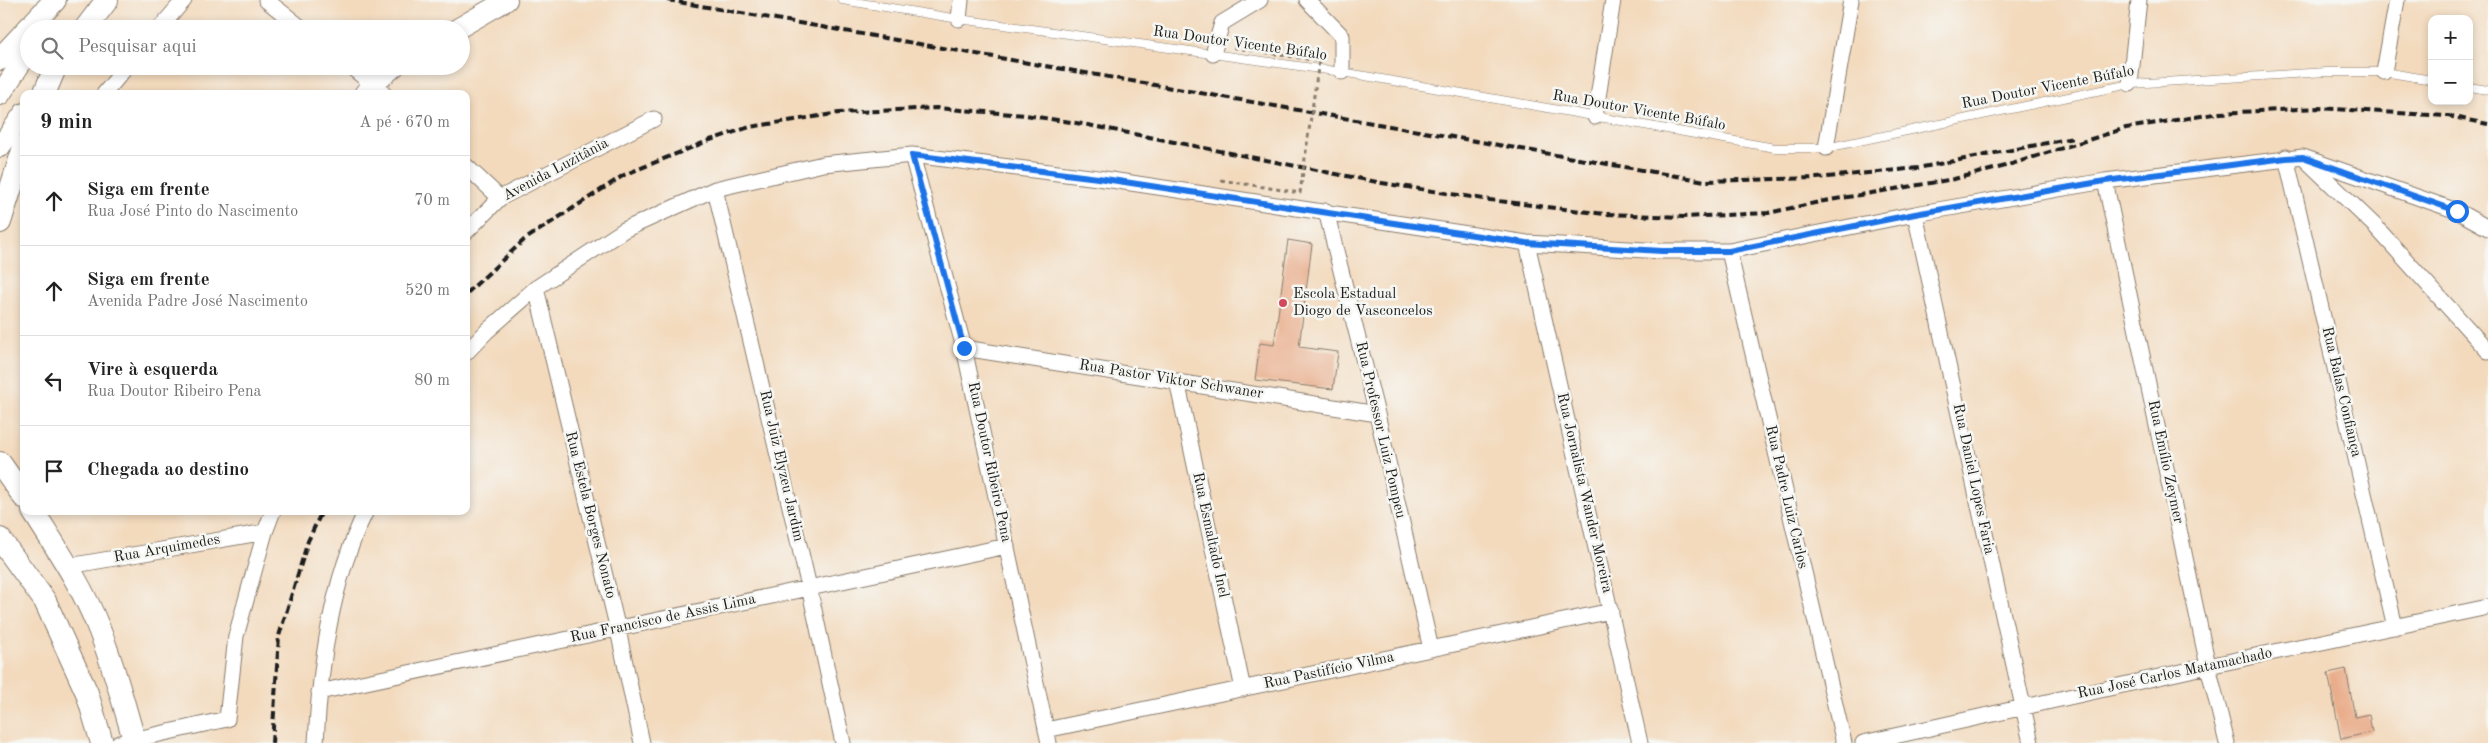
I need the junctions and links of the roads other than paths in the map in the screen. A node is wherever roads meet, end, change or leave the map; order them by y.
1 (55, 0) edge
2 (62, 0) edge
3 (107, 0) edge
4 (184, 0) edge
5 (266, 0) edge
6 (507, 0) edge
7 (842, 0) edge
8 (962, 0) edge
9 (1260, 0) edge
10 (1307, 0) edge
11 (1613, 0) edge
12 (1850, 0) edge
13 (2139, 0) edge
14 (2396, 0) edge
15 (959, 19) junction
16 (36, 20) edge
17 (49, 20) edge
18 (92, 20) edge
19 (167, 20) edge
20 (292, 20) edge
21 (470, 21) edge
22 (20, 38) edge
23 (1213, 54) junction
24 (0, 59) edge
25 (20, 65) edge
26 (1342, 72) junction
27 (2384, 72) junction
28 (51, 75) edge
29 (52, 75) edge
30 (120, 75) edge
31 (359, 75) edge
32 (387, 75) edge
33 (2428, 79) edge
34 (2130, 84) junction
35 (2473, 88) edge
36 (40, 90) edge
37 (46, 90) edge
38 (107, 90) edge
39 (373, 90) edge
40 (2488, 90) edge
41 (0, 95) edge
42 (1594, 117) junction
43 (20, 119) edge
44 (654, 119) dead end
45 (0, 147) edge
46 (1826, 148) junction
47 (912, 155) junction
48 (2303, 157) junction
49 (2286, 158) junction
50 (20, 160) edge
51 (470, 170) edge
52 (2105, 181) junction
53 (715, 189) junction
54 (500, 198) junction
55 (1326, 211) junction
56 (1915, 214) junction
57 (0, 222) edge
58 (470, 228) edge
59 (2488, 228) edge
60 (1526, 243) junction
61 (1729, 251) junction
62 (536, 288) junction
63 (964, 348) junction
64 (470, 349) edge
65 (2488, 351) edge
66 (1176, 381) junction
67 (1377, 414) junction
68 (0, 463) edge
69 (20, 491) edge
70 (36, 515) edge
71 (271, 515) edge
72 (365, 515) edge
73 (265, 532) junction
74 (0, 539) edge
75 (1007, 546) junction
76 (68, 566) junction
77 (809, 587) junction
78 (2488, 607) edge
79 (1611, 611) junction
80 (2395, 627) junction
81 (618, 630) junction
82 (1431, 649) junction
83 (2208, 666) junction
84 (1242, 689) junction
85 (319, 692) junction
86 (2023, 707) junction
87 (1048, 737) edge
88 (129, 741) edge
89 (102, 743) edge
90 (316, 743) edge
91 (642, 743) edge
92 (843, 743) edge
93 (1640, 743) edge
94 (1844, 743) edge
95 (1863, 743) edge
96 (2031, 743) edge
97 (2227, 743) edge

1 - 16 main road
2 - 17 street
3 - 18 main road
4 - 19 street
5 - 20 street
6 - 21 street
7 - 15 lane, Rua Doutor Vicente Búfalo
8 - 15 street
9 - 23 street
10 - 26 street
11 - 42 street
12 - 46 street
13 - 34 street
14 - 27 street
15 - 23 lane, Rua Doutor Vicente Búfalo
22 - 24 main road
23 - 26 lane, Rua Doutor Vicente Búfalo
25 - 41 street
26 - 42 lane, Rua Doutor Vicente Búfalo
27 - 33 lane, Rua Doutor Vicente Búfalo
27 - 34 lane, Rua Doutor Vicente Búfalo
28 - 36 street
29 - 37 main road
30 - 38 street
31 - 39 street
32 - 39 street
34 - 46 lane, Rua Doutor Vicente Búfalo
35 - 40 lane
42 - 46 lane, Rua Doutor Vicente Búfalo
43 - 45 street
44 - 54 street, Avenida Luzitânia
47 - 53 street
47 - 55 street
47 - 63 street, Rua Doutor Ribeiro Pena
48 - 49 street
48 - 59 street
48 - 65 street
49 - 52 street
49 - 80 street, Rua Balas Confiança
50 - 57 main road
51 - 54 street
52 - 56 street
52 - 83 street, Rua Emílio Zeymer
53 - 62 street
53 - 77 street, Rua Juiz Elyzeu Jardim
54 - 58 street, Avenida Luzitânia
55 - 60 street
55 - 67 street, Rua Professor Luiz Pompeu
56 - 61 street
56 - 86 street, Rua Daniel Lopes Faria
60 - 61 street
60 - 79 street, Rua Jornalista Wander Moreira
61 - 94 street, Rua Padre Luiz Carlos
62 - 64 street
62 - 81 street, Rua Estela Borges Nonato
63 - 66 street, Rua Pastor Viktor Schwaner
63 - 75 street, Rua Doutor Ribeiro Pena
66 - 67 street, Rua Pastor Viktor Schwaner
66 - 84 street, Rua Esmaltado Inel
67 - 82 street, Rua Professor Luiz Pompeu
68 - 69 main road
70 - 76 main road
71 - 73 street
72 - 85 street
73 - 76 street, Rua Arquimedes
73 - 88 street
74 - 89 main road
75 - 77 street, Rua Francisco de Assis Lima
75 - 87 street, Rua Doutor Ribeiro Pena
76 - 88 main road
77 - 81 street, Rua Francisco de Assis Lima
77 - 92 street, Rua Juiz Elyzeu Jardim
78 - 80 street, Rua José Carlos Matamachado
79 - 82 street, Rua Pastifício Vilma
79 - 93 street, Rua Jornalista Wander Moreira
80 - 83 street, Rua José Carlos Matamachado
81 - 85 street, Rua Francisco de Assis Lima
81 - 91 street, Rua Estela Borges Nonato
82 - 84 street, Rua Pastifício Vilma
83 - 86 street, Rua José Carlos Matamachado
83 - 97 street, Rua Emílio Zeymer
84 - 87 street, Rua Pastifício Vilma
85 - 90 street
86 - 95 street, Rua José Carlos Matamachado
86 - 96 street, Rua Daniel Lopes Faria

